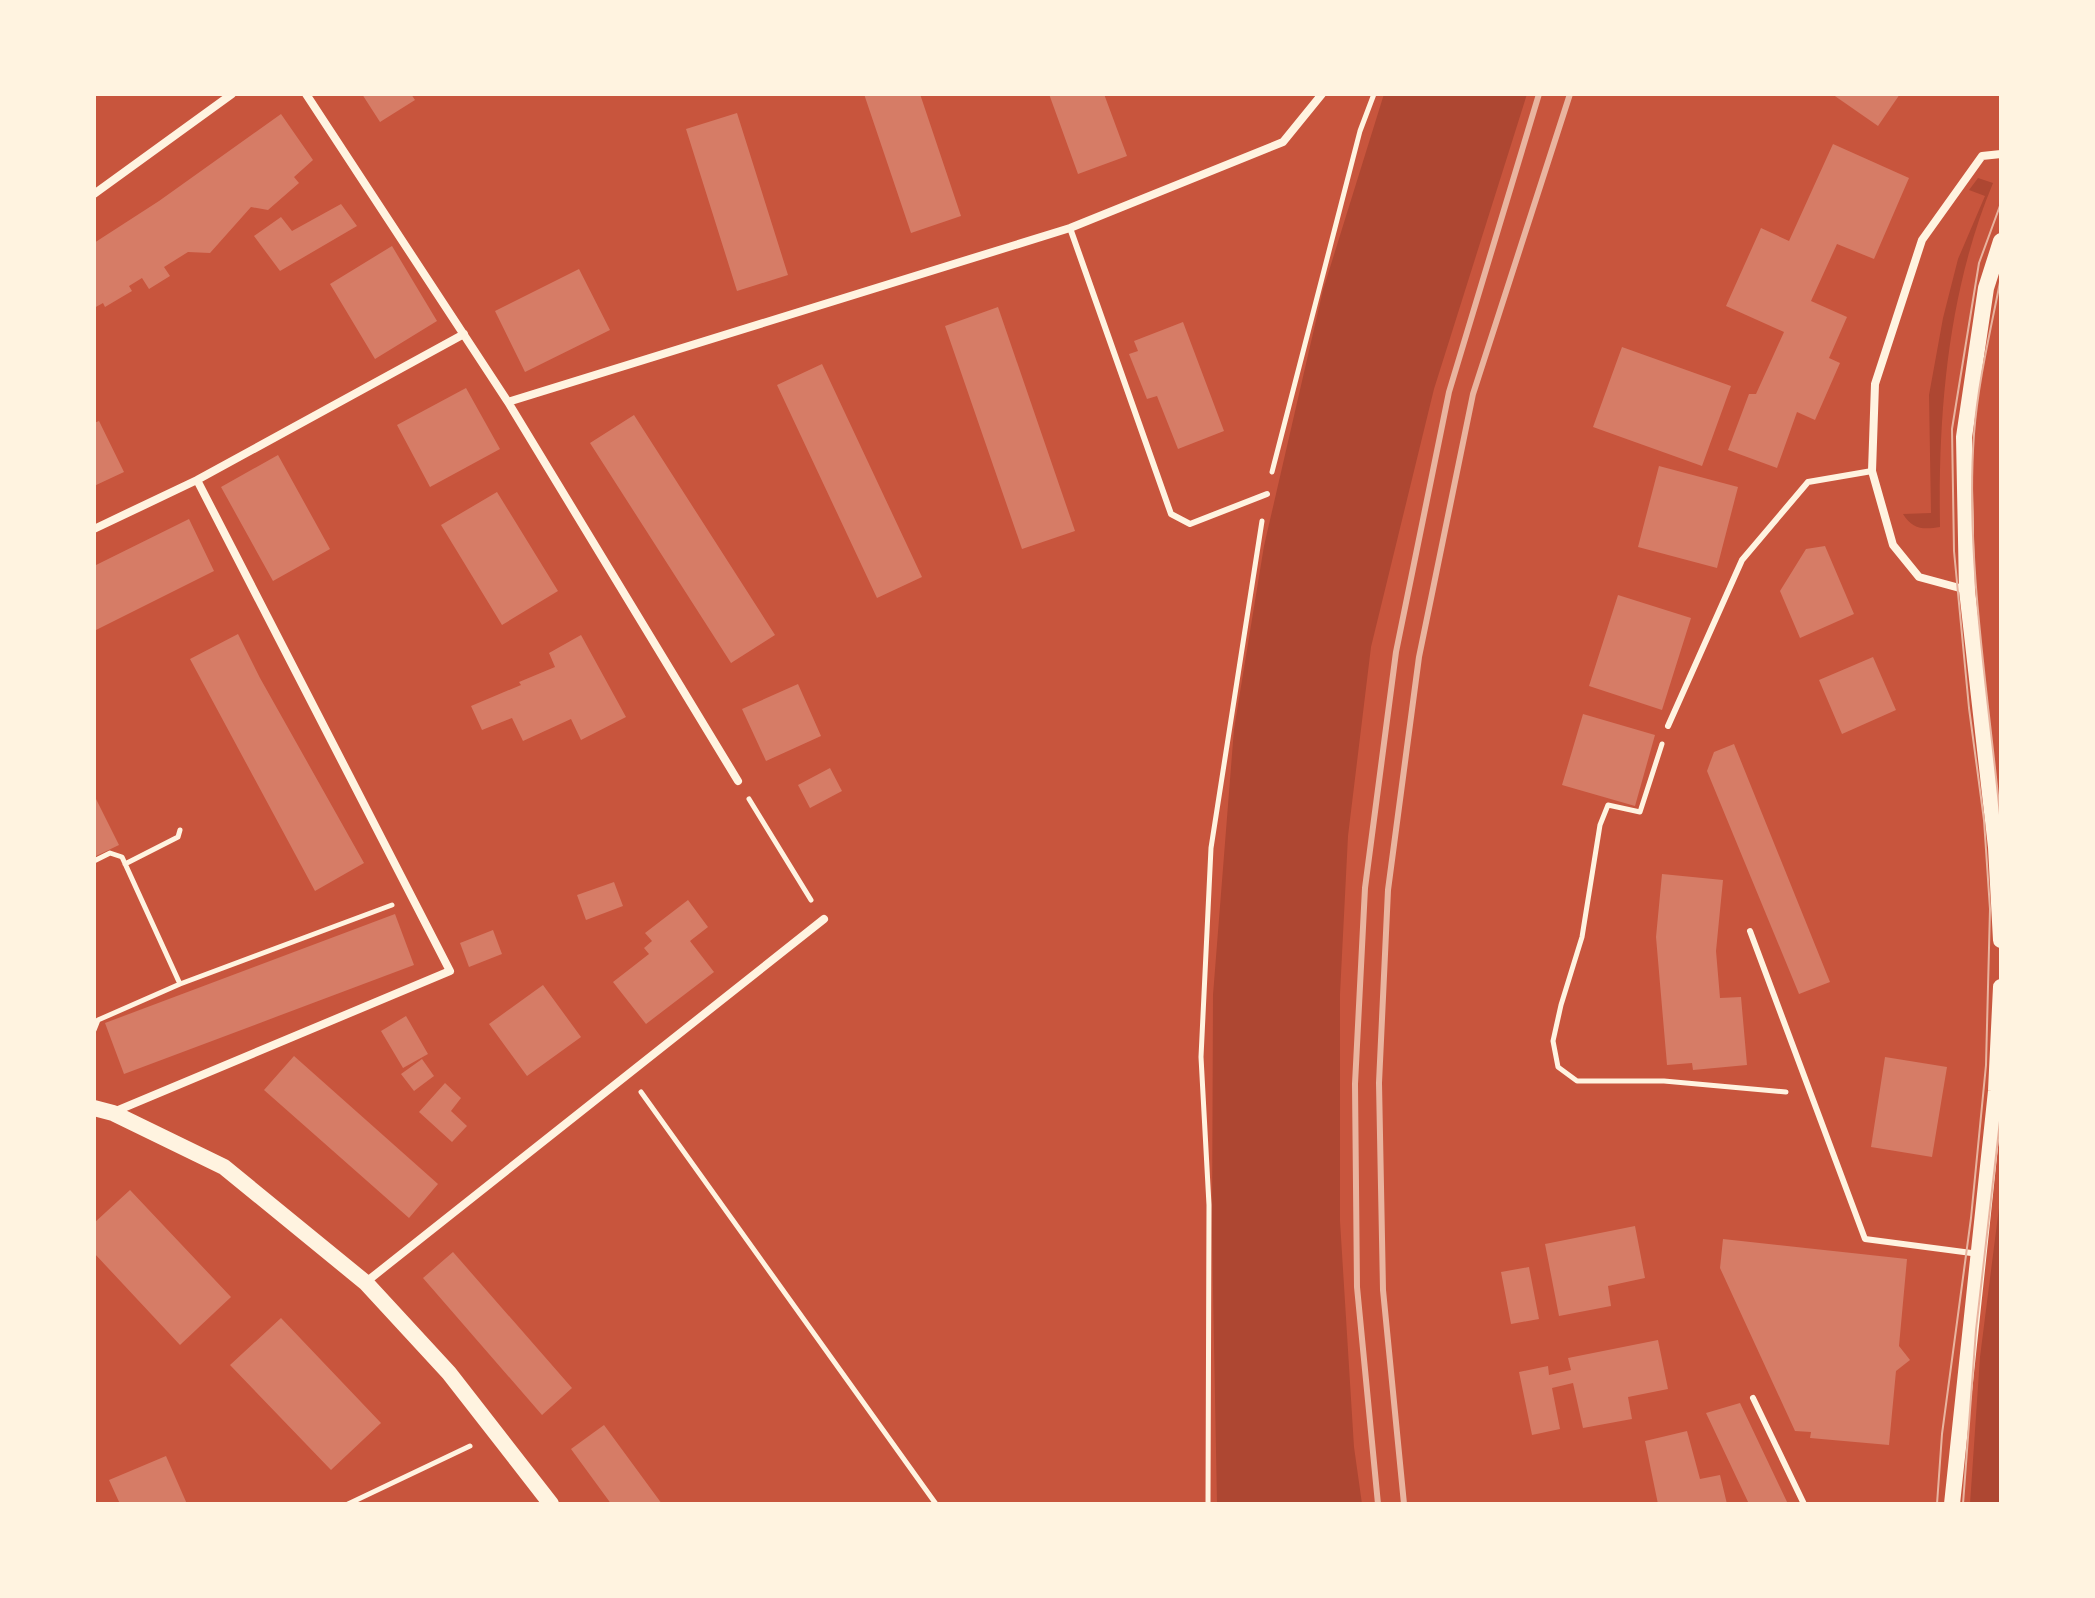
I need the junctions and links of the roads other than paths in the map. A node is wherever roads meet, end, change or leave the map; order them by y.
1 (232, 94) edge
2 (306, 94) edge
3 (1322, 94) edge
4 (2001, 154) edge
5 (94, 194) edge
6 (1070, 228) junction
7 (2001, 241) edge
8 (464, 334) junction
9 (508, 402) junction
10 (1872, 471) junction
11 (197, 480) junction
12 (1267, 494) road end
13 (94, 529) edge
14 (1967, 590) junction
15 (1668, 726) road end
16 (738, 781) road end
17 (824, 919) road end
18 (1750, 931) dead end
19 (2001, 940) edge
20 (2001, 987) edge
21 (94, 1108) edge
22 (113, 1113) junction
23 (1979, 1254) junction
24 (366, 1283) junction
25 (1753, 1398) dead end
26 (551, 1504) edge
27 (1804, 1504) edge
28 (1952, 1504) edge

1 - 5 street
2 - 8 street
3 - 6 street
4 - 10 street
6 - 9 street
6 - 12 lane
7 - 14 main road
8 - 9 street
8 - 11 street
9 - 16 street
10 - 14 street
10 - 15 lane
11 - 13 street
11 - 22 street
14 - 19 main road
17 - 24 street
18 - 23 lane
20 - 23 main road
21 - 22 main road
22 - 24 main road
23 - 28 main road
24 - 26 main road
25 - 27 lane

